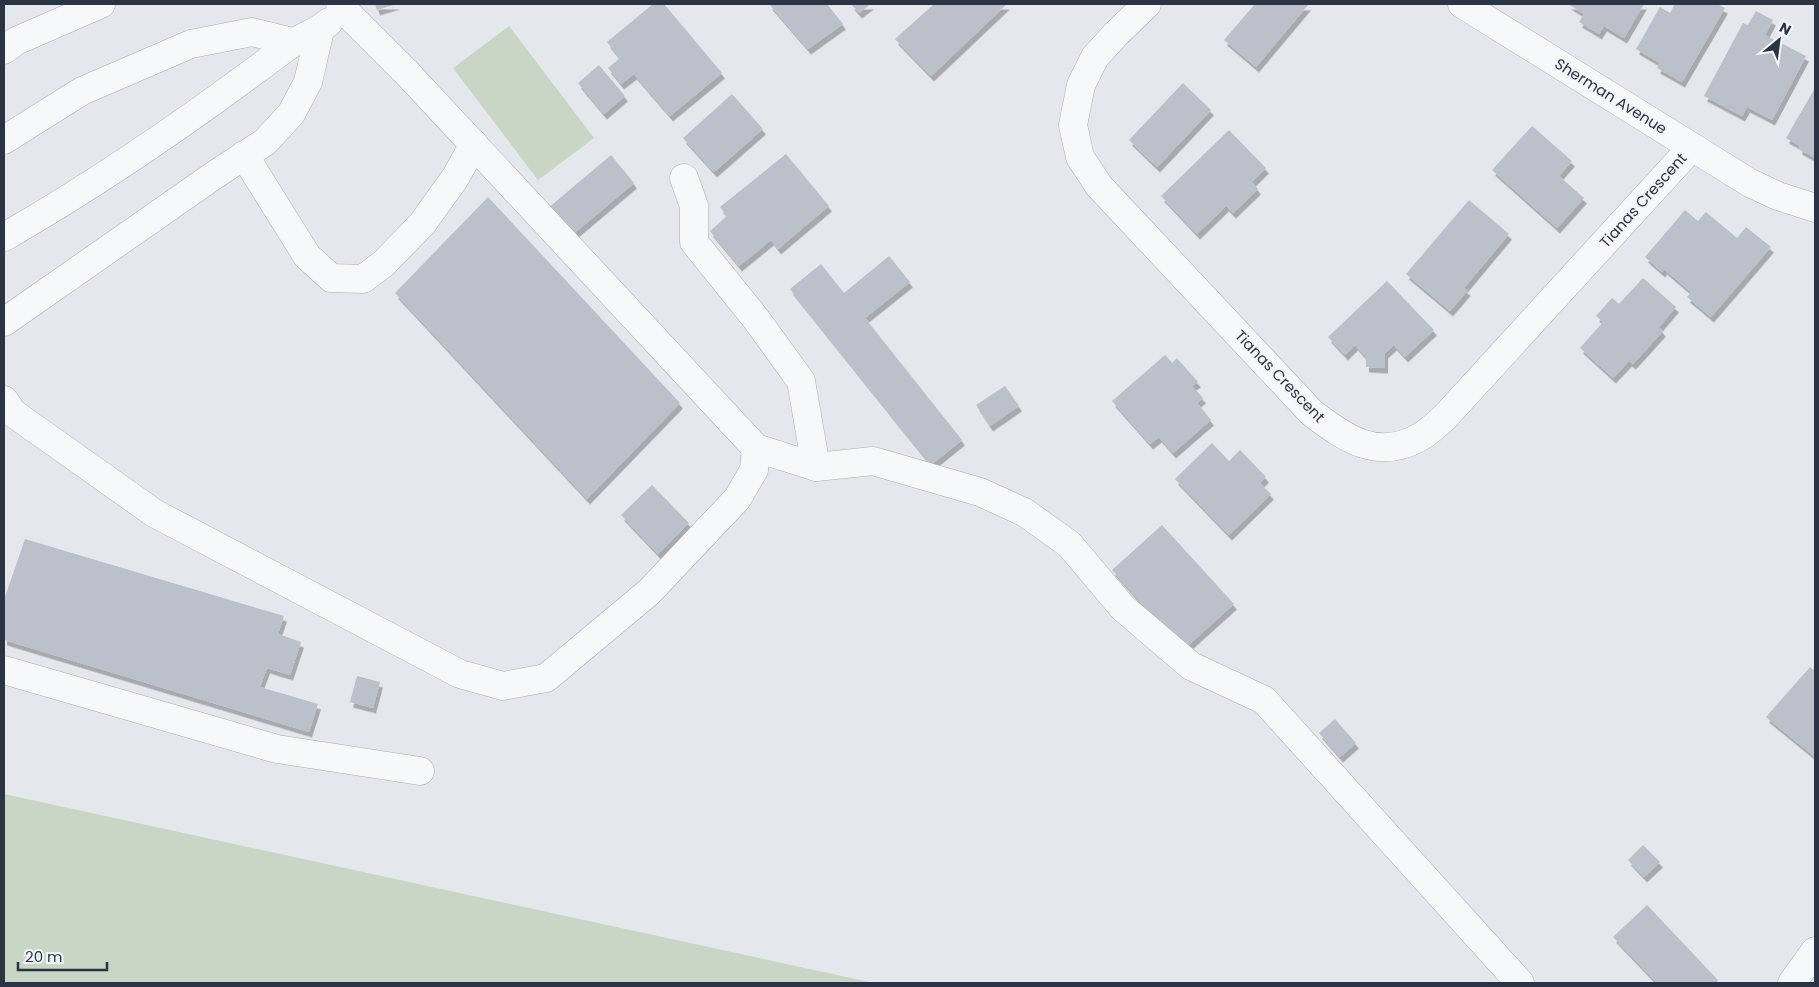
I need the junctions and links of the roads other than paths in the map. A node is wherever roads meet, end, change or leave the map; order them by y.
1 (101, 4) edge
2 (1148, 4) edge
3 (1462, 4) edge
4 (342, 7) edge
5 (320, 30) junction
6 (293, 42) junction
7 (4, 50) edge
8 (4, 140) edge
9 (474, 144) junction
10 (1692, 146) junction
11 (244, 156) junction
12 (684, 178) dead end
13 (1815, 208) edge
14 (4, 236) edge
15 (4, 322) edge
16 (4, 400) edge
17 (756, 448) junction
18 (816, 467) junction
19 (4, 670) edge
20 (420, 771) dead end
21 (1815, 951) edge
22 (1520, 983) edge
23 (1792, 983) edge

1 - 7 street
2 - 10 street, Tianas Crescent
3 - 10 street, Sherman Avenue
4 - 5 street
4 - 9 street
5 - 6 street
5 - 11 street
6 - 8 street
6 - 14 street
9 - 11 street
9 - 17 street
10 - 13 street, Sherman Avenue
11 - 15 street
12 - 18 street
16 - 17 street
17 - 18 street
18 - 22 street
19 - 20 street
21 - 23 street

